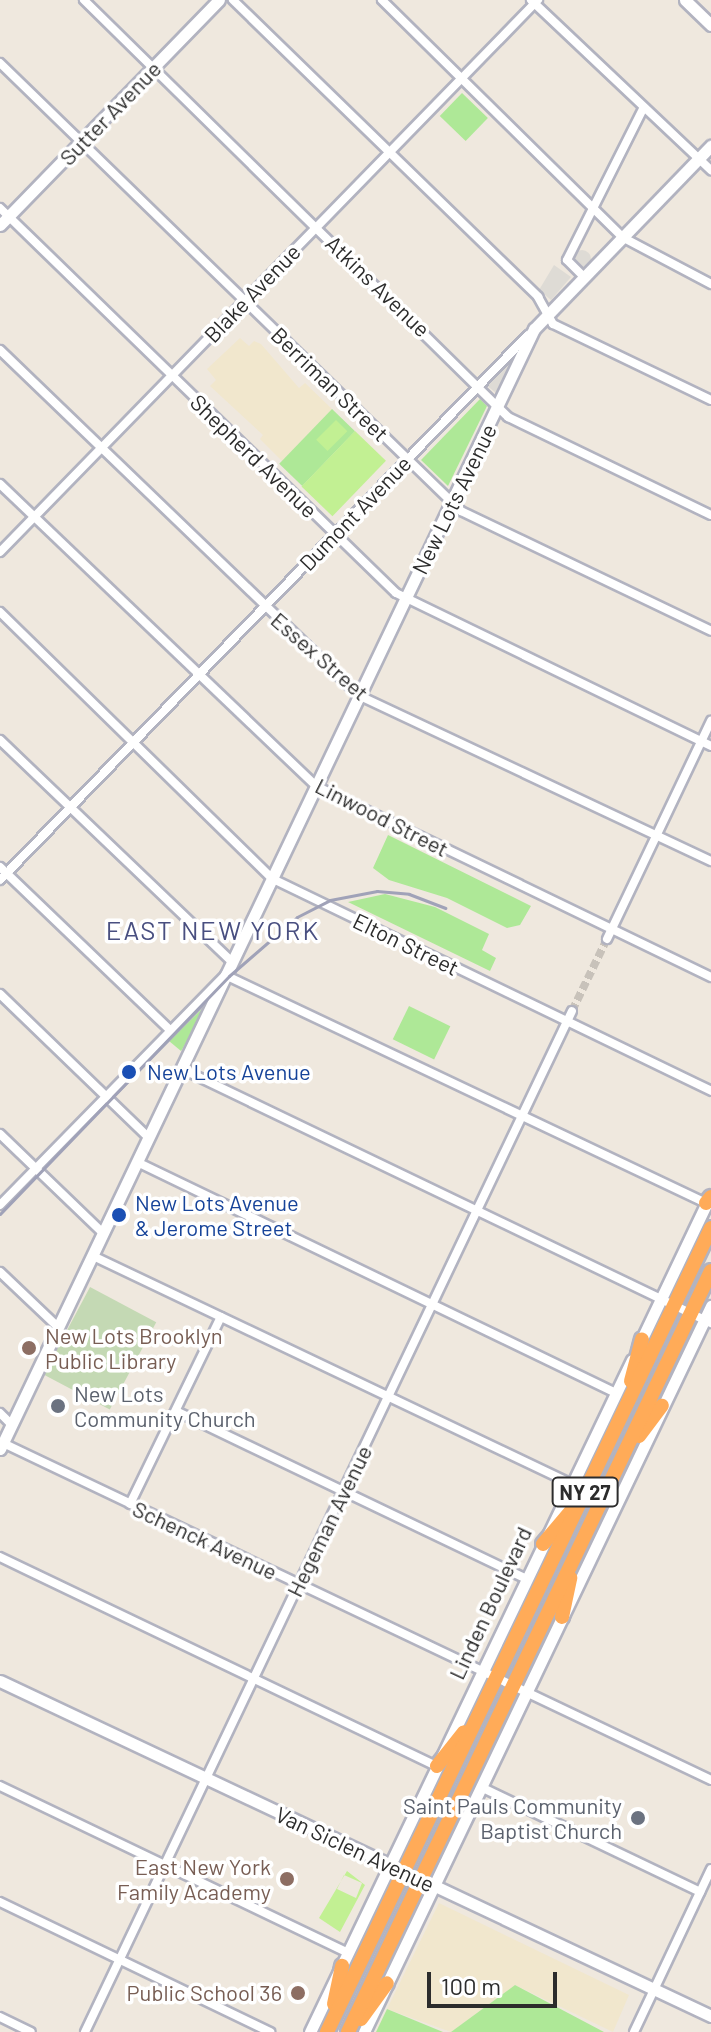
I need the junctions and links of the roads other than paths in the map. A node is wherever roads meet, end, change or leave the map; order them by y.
1 (84, 0) edge
2 (219, 0) edge
3 (233, 0) edge
4 (382, 0) edge
5 (685, 0) edge
6 (535, 1) edge
7 (711, 25) edge
8 (0, 63) edge
9 (154, 68) junction
10 (462, 78) junction
11 (643, 109) junction
12 (81, 142) junction
13 (711, 146) edge
14 (389, 152) junction
15 (697, 160) junction
16 (711, 170) edge
17 (595, 208) junction
18 (3, 217) edge
19 (316, 226) junction
20 (622, 237) junction
21 (584, 277) junction
22 (711, 284) edge
23 (244, 301) junction
24 (549, 313) junction
25 (534, 329) junction
26 (0, 350) edge
27 (171, 375) junction
28 (480, 385) junction
29 (711, 400) edge
30 (498, 408) junction
31 (100, 448) junction
32 (407, 460) junction
33 (0, 484) edge
34 (452, 503) junction
35 (711, 515) edge
36 (34, 517) junction
37 (334, 534) junction
38 (0, 552) edge
39 (406, 599) junction
40 (263, 607) junction
41 (0, 612) edge
42 (711, 631) edge
43 (198, 675) junction
44 (360, 696) junction
45 (711, 721) edge
46 (0, 740) edge
47 (134, 741) junction
48 (701, 741) junction
49 (711, 746) edge
50 (316, 786) junction
51 (70, 807) junction
52 (657, 835) junction
53 (711, 861) edge
54 (2, 874) edge
55 (273, 879) junction
56 (612, 929) junction
57 (607, 939) tunnel mouth
58 (232, 962) junction
59 (225, 975) junction
60 (711, 977) edge
61 (0, 994) edge
62 (572, 1011) tunnel mouth
63 (567, 1022) junction
64 (170, 1030) junction
65 (182, 1069) junction
66 (711, 1091) edge
67 (105, 1096) junction
68 (522, 1116) junction
69 (0, 1134) edge
70 (149, 1138) junction
71 (137, 1162) junction
72 (35, 1168) junction
73 (709, 1198) edge
74 (0, 1205) edge
75 (477, 1210) junction
76 (711, 1228) edge
77 (103, 1233) junction
78 (93, 1256) junction
79 (711, 1271) edge
80 (0, 1272) edge
81 (668, 1302) junction
82 (433, 1304) junction
83 (711, 1306) edge
84 (221, 1317) junction
85 (702, 1319) edge
86 (58, 1327) junction
87 (642, 1339) junction
88 (616, 1393) junction
89 (388, 1397) junction
90 (662, 1406) junction
91 (624, 1410) junction
92 (176, 1411) junction
93 (0, 1413) edge
94 (11, 1424) junction
95 (1, 1446) edge
96 (621, 1459) junction
97 (572, 1484) junction
98 (343, 1491) junction
99 (583, 1496) junction
100 (130, 1504) junction
101 (543, 1544) junction
102 (575, 1556) junction
103 (0, 1557) edge
104 (526, 1579) junction
105 (299, 1584) junction
106 (562, 1617) junction
107 (482, 1671) junction
108 (254, 1678) junction
109 (496, 1678) junction
110 (0, 1681) edge
111 (513, 1686) junction
112 (527, 1692) junction
113 (481, 1709) junction
114 (437, 1766) junction
115 (206, 1779) junction
116 (711, 1780) edge
117 (0, 1786) edge
118 (481, 1787) junction
119 (165, 1866) junction
120 (397, 1869) junction
121 (711, 1869) edge
122 (420, 1879) junction
123 (434, 1886) junction
124 (700, 1892) junction
125 (0, 1902) edge
126 (345, 1959) junction
127 (120, 1960) junction
128 (387, 1983) junction
129 (655, 1989) junction
130 (711, 2016) edge
131 (0, 2017) edge
132 (328, 2031) edge
133 (31, 2032) edge
134 (85, 2032) edge
135 (270, 2032) edge
136 (310, 2032) edge
137 (350, 2032) edge
138 (364, 2032) edge
139 (634, 2032) edge

1 - 9 street, Atkins Avenue
2 - 9 street, Sutter Avenue
3 - 14 street
4 - 10 street
5 - 7 street
6 - 10 street, Blake Avenue
6 - 11 street
8 - 12 street, Berriman Street
9 - 12 street, Sutter Avenue
9 - 19 street, Atkins Avenue
10 - 14 street, Blake Avenue
10 - 17 street
11 - 15 street
11 - 17 street
12 - 18 street, Sutter Avenue
12 - 23 street, Berriman Street
13 - 15 street, Dumont Avenue
14 - 19 street, Blake Avenue
14 - 24 street
15 - 16 street
15 - 20 street, Dumont Avenue
17 - 20 street
17 - 21 street
18 - 27 street, Shepherd Avenue
19 - 23 street, Blake Avenue
19 - 28 street, Atkins Avenue
20 - 21 street, Dumont Avenue
20 - 22 street
21 - 24 street, Dumont Avenue
23 - 27 street, Blake Avenue
23 - 32 street, Berriman Street
24 - 25 street, Dumont Avenue
24 - 29 street
25 - 28 street, Dumont Avenue
25 - 30 street, New Lots Avenue
26 - 31 street, Essex Street
27 - 31 street, Blake Avenue
27 - 37 street, Shepherd Avenue
28 - 30 street, Atkins Avenue
28 - 32 street, Dumont Avenue
30 - 34 street, New Lots Avenue
30 - 35 street, Atkins Avenue
31 - 36 street, Blake Avenue
31 - 40 street, Essex Street
32 - 34 street, Berriman Street
32 - 37 street, Dumont Avenue
33 - 36 street, Linwood Street
34 - 39 street, New Lots Avenue
34 - 42 street, Berriman Street
36 - 38 street, Blake Avenue
36 - 43 street, Linwood Street
37 - 39 street, Shepherd Avenue
37 - 40 street, Dumont Avenue
39 - 44 street, New Lots Avenue
39 - 48 street, Shepherd Avenue
40 - 43 street, Dumont Avenue
40 - 44 street, Essex Street
41 - 47 street, Elton Street
43 - 47 street, Dumont Avenue
43 - 50 street, Linwood Street
44 - 50 street, New Lots Avenue
44 - 52 street, Essex Street
45 - 48 street
46 - 51 street
47 - 51 street, Dumont Avenue
47 - 55 street, Elton Street
48 - 49 street, Shepherd Avenue
48 - 52 street
50 - 55 street, New Lots Avenue
50 - 56 street, Linwood Street
51 - 54 street, Dumont Avenue
51 - 58 street
52 - 53 street, Essex Street
52 - 56 street
54 - 64 street
55 - 58 street, New Lots Avenue
55 - 63 street, Elton Street
56 - 57 street
56 - 60 street, Linwood Street
58 - 59 street, New Lots Avenue
59 - 64 street
59 - 65 street, New Lots Avenue
59 - 68 street
61 - 67 street
62 - 63 street, Hegeman Avenue
63 - 66 street, Elton Street
63 - 68 street, Hegeman Avenue
64 - 67 street
65 - 70 street, New Lots Avenue
65 - 75 street
67 - 70 street
67 - 72 street
68 - 73 street
68 - 75 street, Hegeman Avenue
69 - 72 street
70 - 71 street, New Lots Avenue
71 - 77 street, New Lots Avenue
71 - 82 street
72 - 74 street
72 - 77 street
73 - 81 street, Linden Boulevard
75 - 81 street
75 - 82 street, Hegeman Avenue
76 - 81 highway, Linden Boulevard / NY 27
77 - 78 street, New Lots Avenue
78 - 84 street
78 - 86 street, New Lots Avenue
79 - 85 highway, NY 27
80 - 86 street
81 - 85 street
81 - 87 street, Linden Boulevard
81 - 91 highway, Linden Boulevard / NY 27
82 - 88 street
82 - 89 street, Hegeman Avenue
83 - 85 street
84 - 89 street
84 - 92 street
85 - 90 street
85 - 96 highway, NY 27
86 - 94 street, New Lots Avenue
87 - 88 street, Linden Boulevard
87 - 91 highway
88 - 97 street, Linden Boulevard
89 - 97 street
89 - 98 street, Hegeman Avenue
90 - 96 highway
90 - 106 street
91 - 99 highway, Linden Boulevard / NY 27
92 - 98 street
92 - 100 street
93 - 94 street
94 - 95 street, New Lots Avenue
95 - 100 street, Schenck Avenue
96 - 102 highway, NY 27
97 - 101 street, Linden Boulevard
98 - 104 street
98 - 105 street, Hegeman Avenue
99 - 101 highway
99 - 109 highway, Linden Boulevard / NY 27
100 - 105 street, Schenck Avenue
101 - 104 street, Linden Boulevard
102 - 106 highway
102 - 111 highway, NY 27
103 - 108 street
104 - 107 street, Linden Boulevard
105 - 107 street, Schenck Avenue
105 - 108 street, Hegeman Avenue
106 - 112 street
107 - 109 street, Schenck Avenue
107 - 114 street, Linden Boulevard
108 - 114 street
108 - 115 street, Hegeman Avenue
109 - 111 street, Schenck Avenue
109 - 113 highway, Linden Boulevard / NY 27
110 - 115 street, Van Siclen Avenue
111 - 112 street, Schenck Avenue
111 - 122 highway, NY 27
112 - 116 street, Schenck Avenue
112 - 118 street
113 - 114 highway
113 - 120 highway, Linden Boulevard / NY 27
114 - 120 street, Linden Boulevard
115 - 119 street, Hegeman Avenue
115 - 120 street, Van Siclen Avenue
117 - 119 street
118 - 123 street
118 - 124 street
119 - 126 street
119 - 127 street, Hegeman Avenue
120 - 122 street, Van Siclen Avenue
120 - 126 street, Linden Boulevard
120 - 132 highway, Linden Boulevard / NY 27
121 - 124 street
122 - 123 street, Van Siclen Avenue
122 - 137 highway, NY 27
123 - 128 street
123 - 129 street, Van Siclen Avenue
124 - 129 street
125 - 127 street
126 - 132 highway
126 - 136 street, Linden Boulevard
127 - 134 street, Hegeman Avenue
127 - 135 street
128 - 137 highway
128 - 138 street
129 - 130 street, Van Siclen Avenue
129 - 139 street
131 - 133 street

